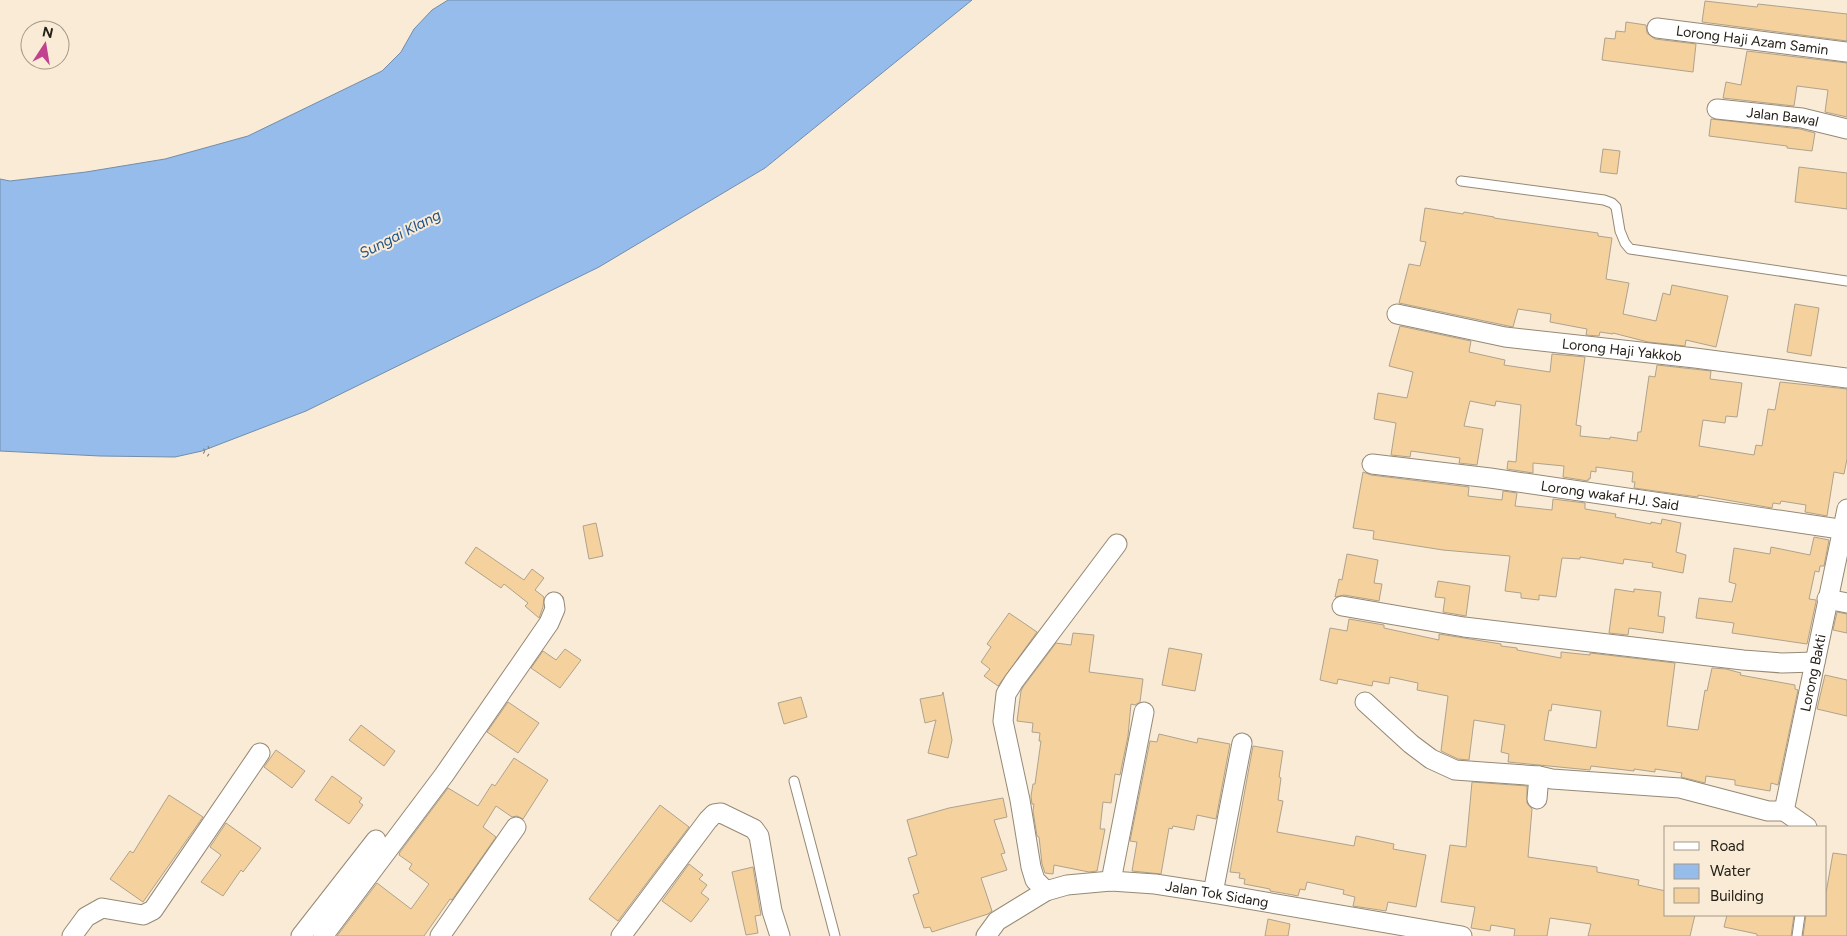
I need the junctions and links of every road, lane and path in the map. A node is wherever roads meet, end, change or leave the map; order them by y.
1 (1657, 28) dead end
2 (1847, 52) edge
3 (1717, 109) dead end
4 (1847, 129) edge
5 (1461, 182) dead end
6 (1847, 281) edge
7 (1397, 314) dead end
8 (1847, 378) edge
9 (209, 446) dead end
10 (211, 457) dead end
11 (1372, 464) dead end
12 (1847, 509) edge
13 (1845, 530) edge
14 (1117, 544) dead end
15 (1827, 599) junction
16 (554, 602) dead end
17 (1847, 603) edge
18 (1342, 606) dead end
19 (1815, 662) junction
20 (1365, 702) dead end
21 (1144, 712) dead end
22 (1242, 743) dead end
23 (260, 753) dead end
24 (1539, 776) junction
25 (794, 781) dead end
26 (1537, 799) dead end
27 (1784, 811) junction
28 (1806, 826) edge
29 (516, 828) dead end
30 (376, 840) dead end
31 (1111, 881) junction
32 (1046, 891) junction
33 (1213, 893) junction
34 (1800, 916) edge
35 (1450, 935) edge
36 (72, 936) edge
37 (301, 936) edge
38 (323, 936) edge
39 (440, 936) edge
40 (622, 936) edge
41 (780, 936) edge
42 (835, 936) edge
43 (986, 936) edge
44 (1797, 936) edge

1 - 2 street, Lorong Haji Azam Samin
3 - 4 street, Jalan Bawal
5 - 6 lane
7 - 8 street, Lorong Haji Yakkob
9 - 10 path
11 - 13 street, Lorong wakaf HJ. Said
12 - 13 street, Lorong Bakti
13 - 15 street, Lorong Bakti
14 - 32 street
15 - 17 street
15 - 19 street, Lorong Bakti
16 - 38 street
18 - 19 street
19 - 27 street, Lorong Bakti
20 - 24 street
21 - 31 street
22 - 33 street
23 - 36 street
24 - 26 street
24 - 27 street
25 - 42 lane
27 - 28 street
29 - 39 street
30 - 37 street
31 - 32 street, Jalan Tok Sidang
31 - 33 street, Jalan Tok Sidang
32 - 43 street, Jalan Tok Sidang
33 - 35 street, Jalan Tok Sidang
34 - 44 lane
40 - 41 street

